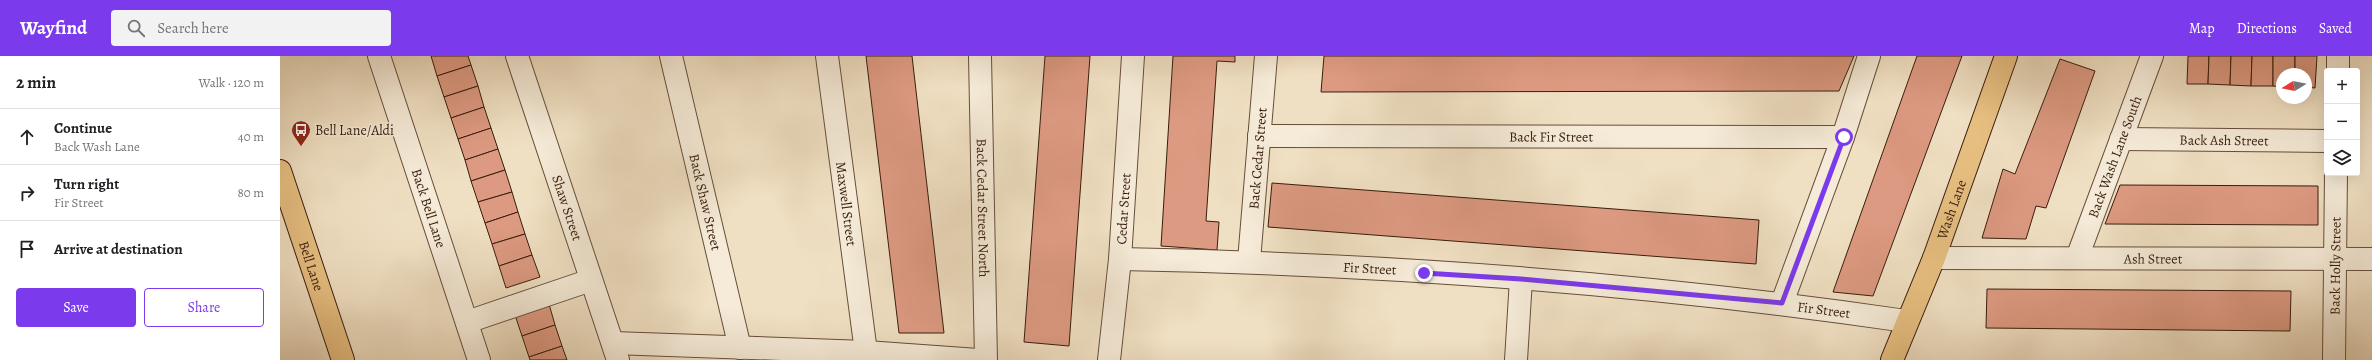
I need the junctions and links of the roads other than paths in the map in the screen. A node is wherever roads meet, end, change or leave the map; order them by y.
1 (379, 56) edge
2 (517, 56) edge
3 (671, 56) edge
4 (827, 56) edge
5 (980, 56) edge
6 (1133, 56) edge
7 (1266, 56) edge
8 (1870, 56) edge
9 (2006, 56) edge
10 (2152, 56) edge
11 (2338, 56) edge
12 (2338, 68) edge
13 (1259, 136) junction
14 (1844, 137) junction
15 (2121, 139) junction
16 (2324, 141) edge
17 (280, 171) edge
18 (2336, 176) edge
19 (1934, 258) junction
20 (2077, 258) junction
21 (1120, 259) junction
22 (2335, 259) junction
23 (2372, 259) edge
24 (1249, 261) junction
25 (1521, 279) junction
26 (591, 280) junction
27 (1782, 303) junction
28 (1906, 321) junction
29 (467, 322) junction
30 (740, 348) junction
31 (616, 352) edge
32 (866, 352) junction
33 (343, 360) edge
34 (479, 360) edge
35 (978, 360) edge
36 (986, 360) edge
37 (1108, 360) edge
38 (1516, 360) edge
39 (1892, 360) edge
40 (2334, 360) edge

1 - 29 street, Back Bell Lane
2 - 26 street, Shaw Street
3 - 30 street, Back Shaw Street
4 - 32 street, Maxwell Street
5 - 36 street, Back Cedar Street North
6 - 21 street, Cedar Street
7 - 13 street, Back Cedar Street
8 - 14 street
9 - 19 main road, Wash Lane
10 - 15 street, Back Wash Lane South
11 - 12 street
13 - 14 street, Back Fir Street
13 - 24 street, Back Cedar Street
14 - 27 street
15 - 16 street, Back Ash Street
15 - 20 street, Back Wash Lane South
17 - 33 main road, Bell Lane
18 - 22 street, Back Holly Street
19 - 20 street, Ash Street
19 - 28 main road, Wash Lane
20 - 22 street, Ash Street
21 - 24 street, Fir Street
21 - 37 street, Cedar Street
22 - 23 street, Ash Street
22 - 40 street, Back Holly Street
24 - 25 street, Fir Street
25 - 27 street, Fir Street
25 - 38 street
26 - 29 street
26 - 31 street, Shaw Street
27 - 28 street, Fir Street
28 - 39 main road, Wash Lane
29 - 34 street, Back Bell Lane
30 - 31 street
30 - 32 street
32 - 35 street

